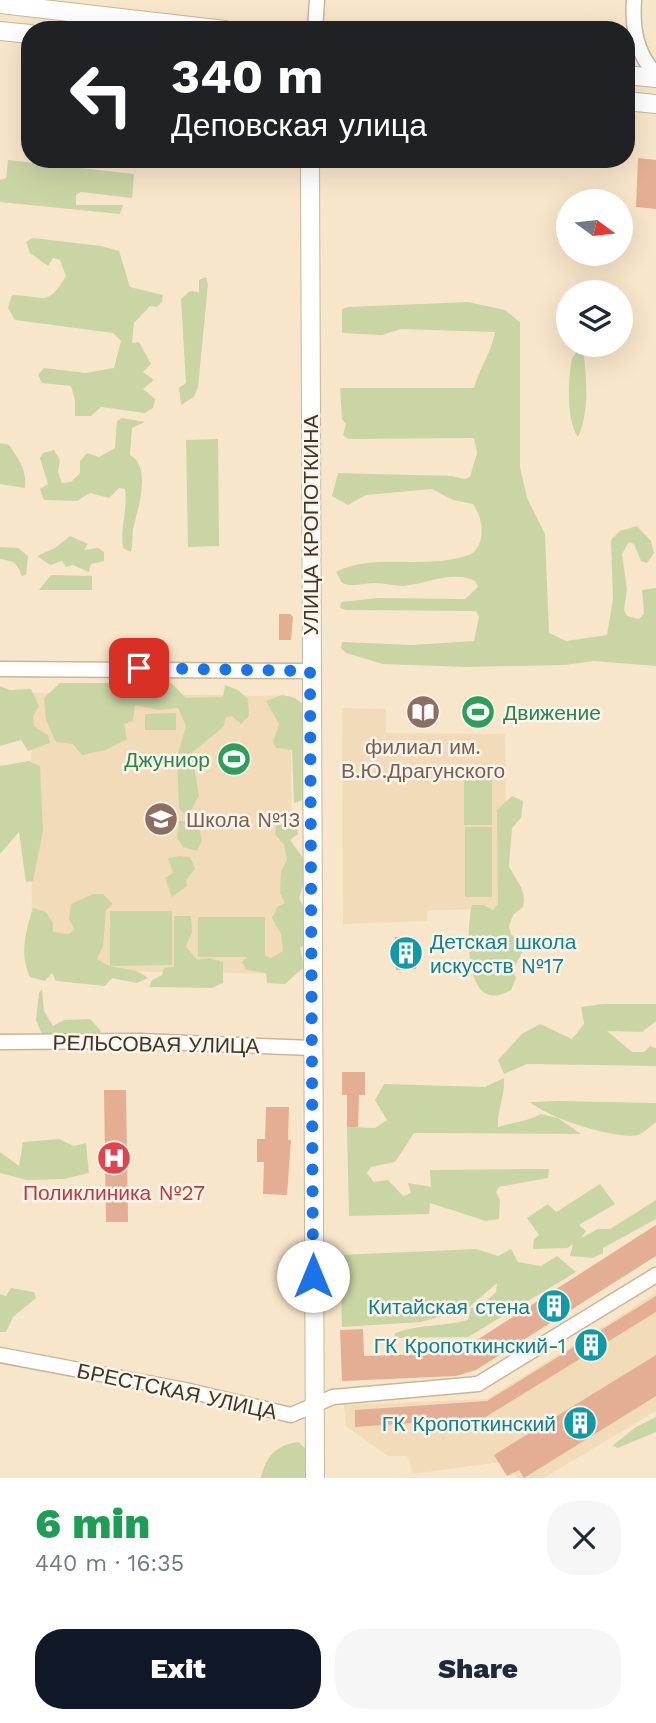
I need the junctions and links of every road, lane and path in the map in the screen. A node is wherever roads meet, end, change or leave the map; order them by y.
1 (317, 0) edge
2 (634, 0) edge
3 (0, 4) edge
4 (147, 21) edge
5 (316, 21) edge
6 (630, 21) edge
7 (0, 31) edge
8 (21, 33) edge
9 (635, 42) edge
10 (635, 75) edge
11 (656, 76) edge
12 (635, 102) edge
13 (656, 104) edge
14 (310, 168) edge
15 (0, 668) edge
16 (310, 671) junction
17 (0, 1042) edge
18 (312, 1048) junction
19 (656, 1275) edge
20 (0, 1355) edge
21 (314, 1405) junction
22 (315, 1478) edge

1 - 5 street
2 - 6 street
3 - 4 main road
7 - 8 main road
9 - 11 street
10 - 11 main road
12 - 13 main road
14 - 16 main road, УЛИЦА КРОПОТКИНА
15 - 16 street
16 - 18 main road, УЛИЦА КРОПОТКИНА
17 - 18 street, РЕЛЬСОВАЯ УЛИЦА
18 - 21 main road, УЛИЦА КРОПОТКИНА
19 - 21 street, БРЕСТСКАЯ УЛИЦА
20 - 21 street, БРЕСТСКАЯ УЛИЦА
21 - 22 main road, УЛИЦА КРОПОТКИНА

